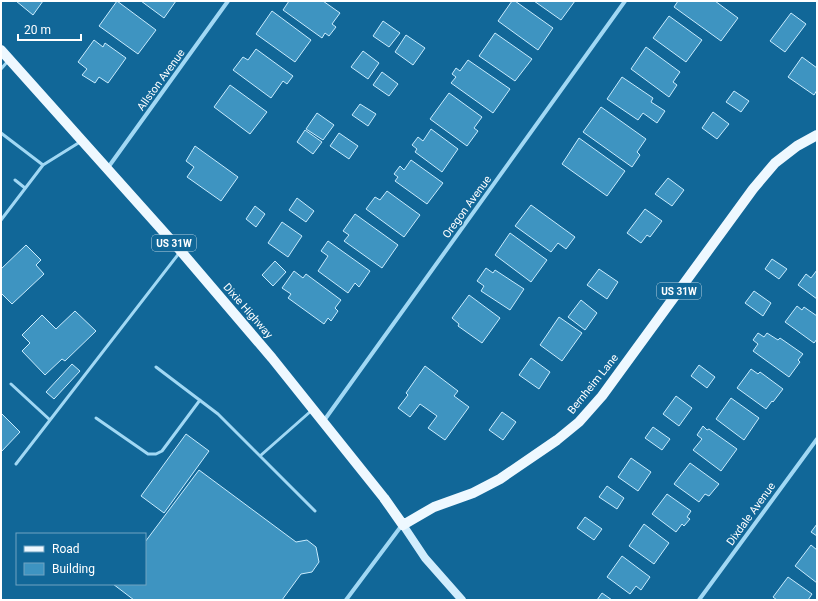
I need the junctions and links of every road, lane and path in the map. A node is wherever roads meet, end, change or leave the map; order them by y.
1 (228, 1) edge
2 (625, 1) edge
3 (1, 50) edge
4 (10, 60) junction
5 (1, 69) edge
6 (1, 133) edge
7 (817, 135) edge
8 (82, 141) junction
9 (43, 165) junction
10 (106, 169) junction
11 (15, 180) dead end
12 (25, 188) junction
13 (1, 220) edge
14 (181, 251) junction
15 (156, 367) dead end
16 (11, 384) dead end
17 (200, 400) junction
18 (313, 410) junction
19 (96, 418) dead end
20 (50, 420) junction
21 (323, 422) junction
22 (817, 439) edge
23 (260, 456) junction
24 (16, 464) dead end
25 (315, 511) dead end
26 (403, 525) junction
27 (346, 600) edge
28 (462, 600) edge
29 (698, 600) edge

1 - 10 street, Allston Avenue
2 - 21 street, Oregon Avenue
3 - 4 main road, Dixie Highway / US 31W
4 - 5 lane
4 - 8 main road, Dixie Highway / US 31W
6 - 9 lane
7 - 26 main road, Bernheim Lane / US 31W
8 - 9 lane
8 - 10 main road, Dixie Highway / US 31W
9 - 12 lane
10 - 14 main road, Dixie Highway / US 31W
11 - 12 lane
12 - 13 lane
14 - 18 main road, Dixie Highway / US 31W
14 - 20 lane
15 - 17 lane
16 - 20 lane
17 - 19 lane
17 - 23 lane
18 - 21 main road, Dixie Highway / US 31W
18 - 23 lane
20 - 24 lane
21 - 26 main road, Dixie Highway / US 31W
22 - 29 street, Dixdale Avenue
23 - 25 lane
26 - 27 street, Bernheim Lane
26 - 28 street, Dixie Highway

